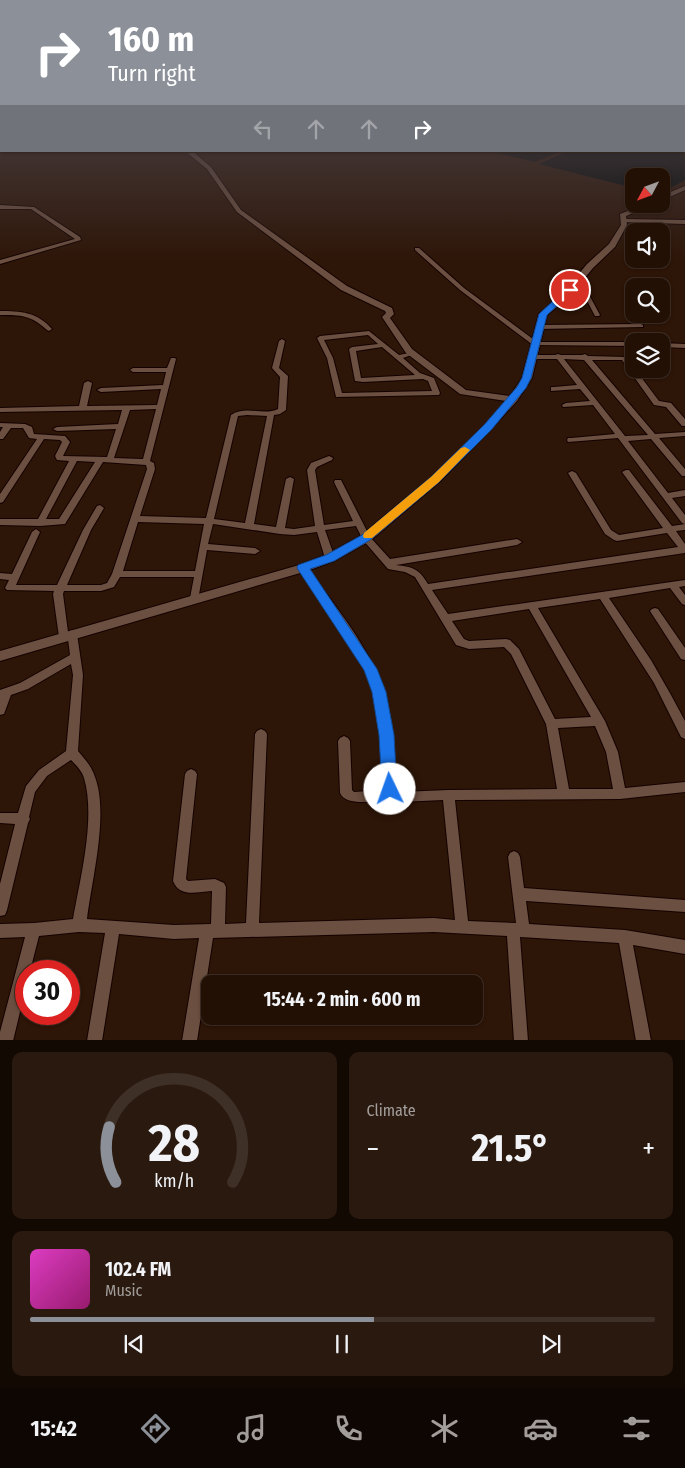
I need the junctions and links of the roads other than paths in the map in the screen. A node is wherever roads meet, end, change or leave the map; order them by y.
1 (206, 167) edge
2 (685, 188) edge
3 (670, 195) edge
4 (0, 207) edge
5 (627, 213) edge
6 (625, 221) junction
7 (685, 222) edge
8 (417, 249) dead end
9 (0, 262) edge
10 (571, 288) junction
11 (0, 313) edge
12 (597, 315) dead end
13 (641, 326) dead end
14 (539, 327) junction
15 (49, 329) dead end
16 (282, 341) dead end
17 (535, 344) junction
18 (625, 344) edge
19 (384, 345) junction
20 (670, 345) edge
21 (685, 346) edge
22 (412, 353) junction
23 (558, 356) junction
24 (585, 356) junction
25 (398, 357) junction
26 (530, 357) junction
27 (173, 359) dead end
28 (133, 370) dead end
29 (170, 370) junction
30 (426, 377) junction
31 (88, 383) dead end
32 (165, 387) junction
33 (581, 387) junction
34 (554, 389) dead end
35 (101, 390) dead end
36 (514, 399) junction
37 (594, 403) junction
38 (566, 405) dead end
39 (83, 407) junction
40 (127, 407) junction
41 (160, 407) junction
42 (0, 410) edge
43 (271, 413) junction
44 (685, 424) edge
45 (4, 425) edge
46 (120, 426) junction
47 (58, 429) dead end
48 (685, 434) edge
49 (42, 436) junction
50 (0, 437) edge
51 (655, 437) junction
52 (621, 438) junction
53 (572, 440) dead end
54 (75, 458) junction
55 (330, 458) dead end
56 (106, 459) junction
57 (146, 462) junction
58 (626, 472) dead end
59 (572, 473) dead end
60 (685, 474) edge
61 (290, 479) dead end
62 (338, 482) dead end
63 (685, 493) edge
64 (666, 496) junction
65 (0, 500) edge
66 (100, 508) dead end
67 (134, 519) junction
68 (685, 521) edge
69 (0, 522) edge
70 (210, 522) junction
71 (358, 523) junction
72 (248, 526) junction
73 (38, 527) junction
74 (685, 527) edge
75 (320, 528) junction
76 (670, 530) junction
77 (280, 531) junction
78 (366, 538) junction
79 (517, 542) dead end
80 (203, 547) junction
81 (685, 549) edge
82 (255, 551) dead end
83 (330, 558) junction
84 (387, 563) junction
85 (303, 568) junction
86 (117, 574) junction
87 (197, 574) junction
88 (0, 576) edge
89 (14, 577) junction
90 (685, 582) edge
91 (672, 584) junction
92 (427, 587) junction
93 (61, 588) junction
94 (602, 595) junction
95 (194, 598) junction
96 (685, 602) edge
97 (532, 606) junction
98 (655, 611) dead end
99 (446, 618) junction
100 (68, 635) junction
101 (0, 656) edge
102 (76, 656) junction
103 (685, 656) edge
104 (3, 693) edge
105 (0, 711) edge
106 (599, 721) junction
107 (552, 724) junction
108 (261, 734) dead end
109 (685, 734) edge
110 (344, 741) dead end
111 (72, 752) junction
112 (191, 774) dead end
113 (685, 787) edge
114 (393, 794) junction
115 (564, 794) junction
116 (620, 794) junction
117 (448, 795) junction
118 (0, 818) edge
119 (24, 819) junction
120 (514, 857) dead end
121 (519, 894) junction
122 (685, 906) edge
123 (0, 910) edge
124 (78, 924) junction
125 (462, 926) junction
126 (113, 927) junction
127 (518, 929) junction
128 (34, 930) junction
129 (213, 930) junction
130 (252, 930) junction
131 (0, 931) edge
132 (625, 936) junction
133 (685, 947) edge
134 (5, 1040) edge
135 (94, 1040) edge
136 (189, 1040) edge
137 (521, 1040) edge
138 (644, 1040) edge

1 - 22 street
2 - 3 street
4 - 9 street
5 - 6 street
6 - 7 street
6 - 10 street
8 - 17 street
10 - 12 street
10 - 14 street
11 - 15 street
13 - 14 street
14 - 17 street
16 - 43 street
17 - 18 street
17 - 26 street
19 - 25 street
19 - 30 street
19 - 30 street
20 - 21 street
22 - 25 street
22 - 36 street
23 - 24 street
23 - 26 street
23 - 33 street
24 - 44 street
24 - 51 street
25 - 30 street
26 - 36 street
27 - 29 street
28 - 29 street
29 - 32 street
31 - 39 street
32 - 35 street
32 - 41 street
33 - 34 street
33 - 37 street
36 - 78 street
37 - 38 street
37 - 52 street
39 - 40 street
39 - 42 street
40 - 41 street
40 - 46 street
41 - 57 street
43 - 70 street
43 - 72 street
45 - 49 street
45 - 50 street
46 - 47 street
46 - 56 street
48 - 51 street
49 - 54 street
49 - 65 street
51 - 52 street
51 - 60 street
52 - 53 street
52 - 64 street
54 - 56 street
54 - 73 street
55 - 75 street
56 - 57 street
56 - 73 street
57 - 67 street
58 - 76 street
59 - 76 street
61 - 77 street
62 - 71 street
63 - 64 street
64 - 68 street
66 - 93 street
67 - 70 street
67 - 86 street
69 - 73 street
70 - 72 street
70 - 80 street
71 - 75 street
71 - 78 street
72 - 77 street
73 - 89 street
74 - 76 street
75 - 77 street
75 - 83 street
76 - 81 street
78 - 83 street
78 - 84 street
79 - 84 street
80 - 82 street
80 - 87 street
81 - 92 street
83 - 85 street
84 - 92 street
85 - 95 street
85 - 114 street
86 - 87 street
86 - 93 street
87 - 95 street
88 - 89 street
89 - 93 street
90 - 91 street
91 - 94 street
91 - 96 street
92 - 99 street
93 - 100 street
94 - 97 street
94 - 109 street
95 - 100 street
97 - 99 street
97 - 106 street
98 - 103 street
99 - 107 street
100 - 101 street
100 - 102 street
102 - 104 street
102 - 111 street
104 - 105 street
106 - 107 street
106 - 116 street
107 - 115 street
108 - 130 street
110 - 114 street
111 - 119 street
111 - 124 street
112 - 129 street
113 - 116 street
114 - 117 street
115 - 116 street
115 - 117 street
117 - 125 street
118 - 119 street
119 - 123 street
120 - 121 street
121 - 122 street
121 - 127 street
124 - 126 street
124 - 128 street
125 - 127 street
125 - 130 street
126 - 129 street
126 - 135 street
127 - 132 street
127 - 137 street
128 - 131 street
128 - 134 street
129 - 130 street
129 - 136 street
132 - 133 street
132 - 138 street

